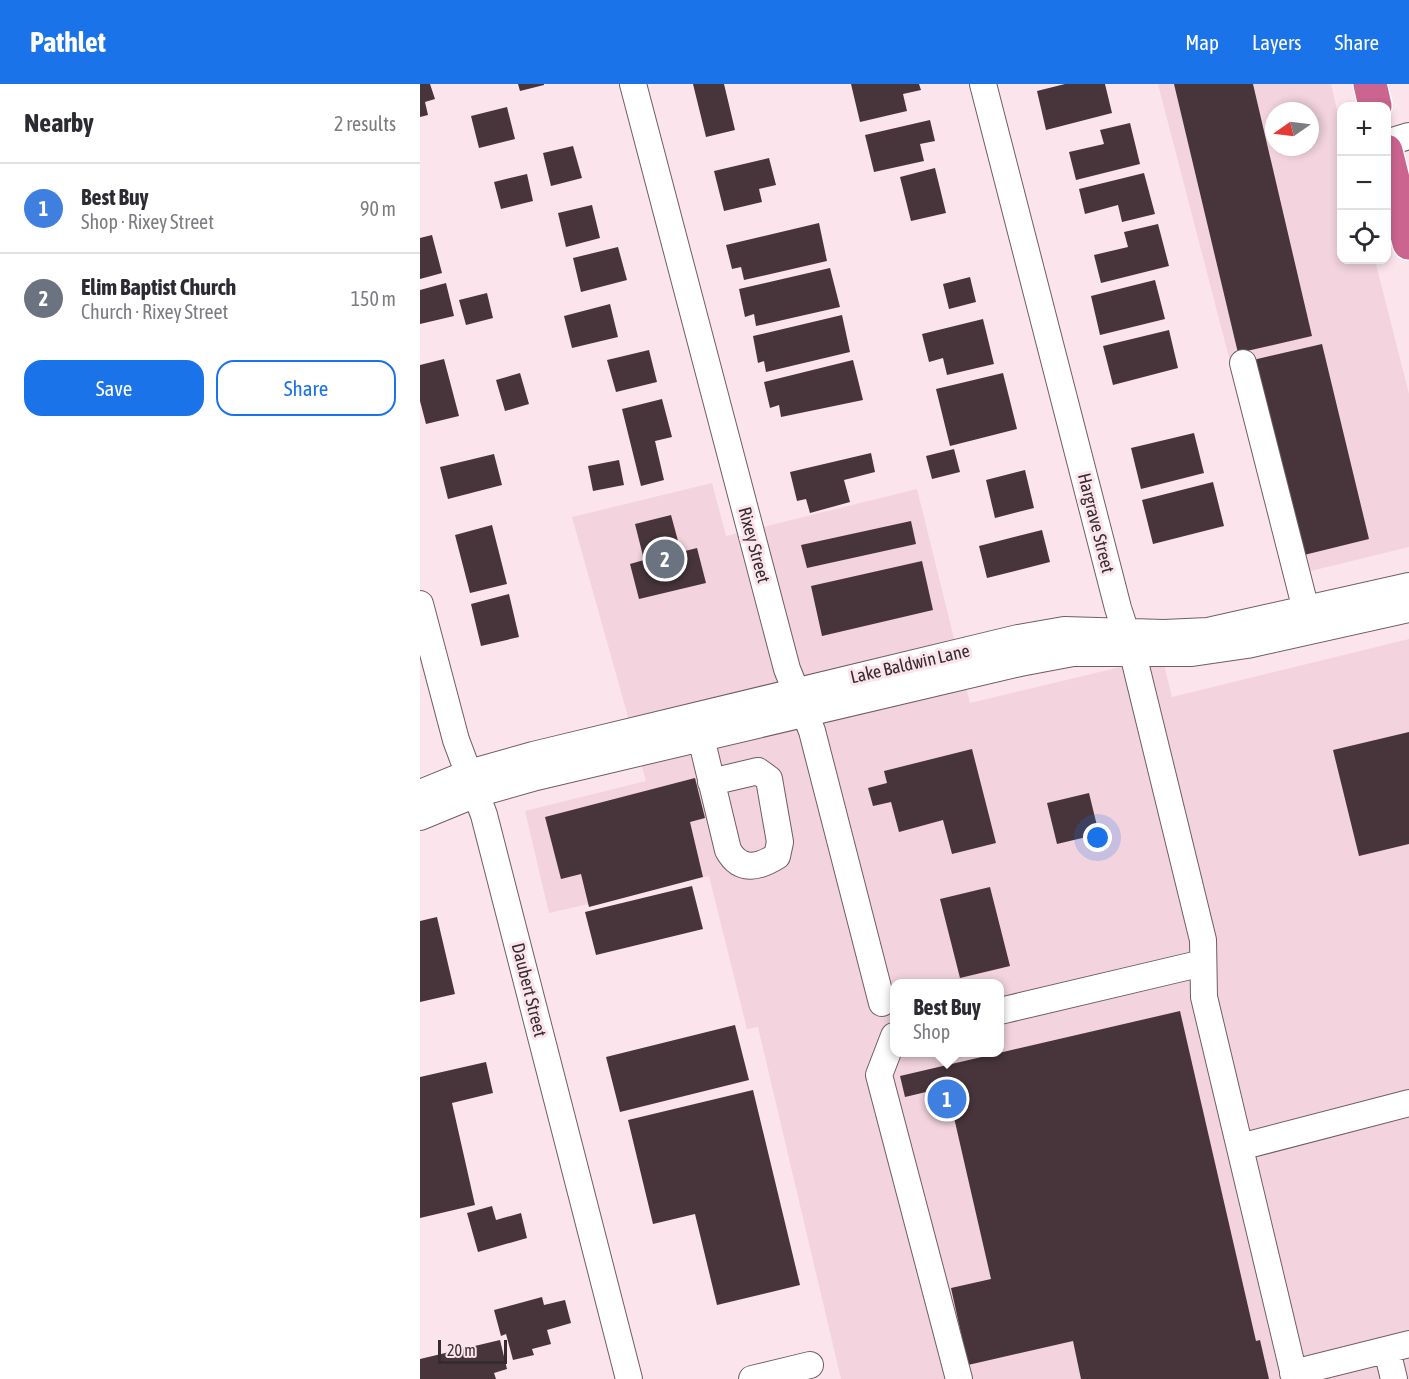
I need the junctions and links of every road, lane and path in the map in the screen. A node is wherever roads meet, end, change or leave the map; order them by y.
1 (633, 84) edge
2 (983, 84) edge
3 (1370, 84) edge
4 (1374, 102) edge
5 (1409, 136) edge
6 (1391, 141) edge
7 (1387, 156) edge
8 (1409, 243) edge
9 (1243, 363) dead end
10 (1409, 586) edge
11 (420, 604) edge
12 (1409, 609) edge
13 (1306, 610) junction
14 (1130, 643) junction
15 (800, 702) junction
16 (699, 726) junction
17 (711, 782) dead end
18 (473, 783) junction
19 (420, 793) edge
20 (420, 817) edge
21 (1203, 963) junction
22 (882, 1003) dead end
23 (1004, 1010) edge
24 (890, 1046) edge
25 (1409, 1103) edge
26 (1240, 1146) junction
27 (1398, 1347) edge
28 (810, 1365) dead end
29 (1294, 1376) edge
30 (628, 1379) edge
31 (752, 1379) edge
32 (959, 1379) edge
33 (1394, 1379) edge

1 - 15 street, Rixey Street
2 - 14 street, Hargrave Street
3 - 4 highway
5 - 6 street
7 - 8 highway
9 - 13 street
10 - 13 street, Lake Baldwin Lane
11 - 18 street, Daubert Street
12 - 14 street, Lake Baldwin Lane
13 - 14 street, Lake Baldwin Lane
14 - 15 street, Lake Baldwin Lane
14 - 21 street, Hargrave Street
15 - 16 street, Lake Baldwin Lane
15 - 22 street, Rixey Street
16 - 17 street
16 - 18 street, Lake Baldwin Lane
18 - 19 street, Lake Baldwin Lane
18 - 20 street, Lake Baldwin Lane
18 - 30 street, Daubert Street
21 - 23 street
21 - 26 street, Hargrave Street
24 - 32 street
25 - 26 street
26 - 29 street, Hargrave Street
27 - 29 street
27 - 33 street
28 - 31 street

